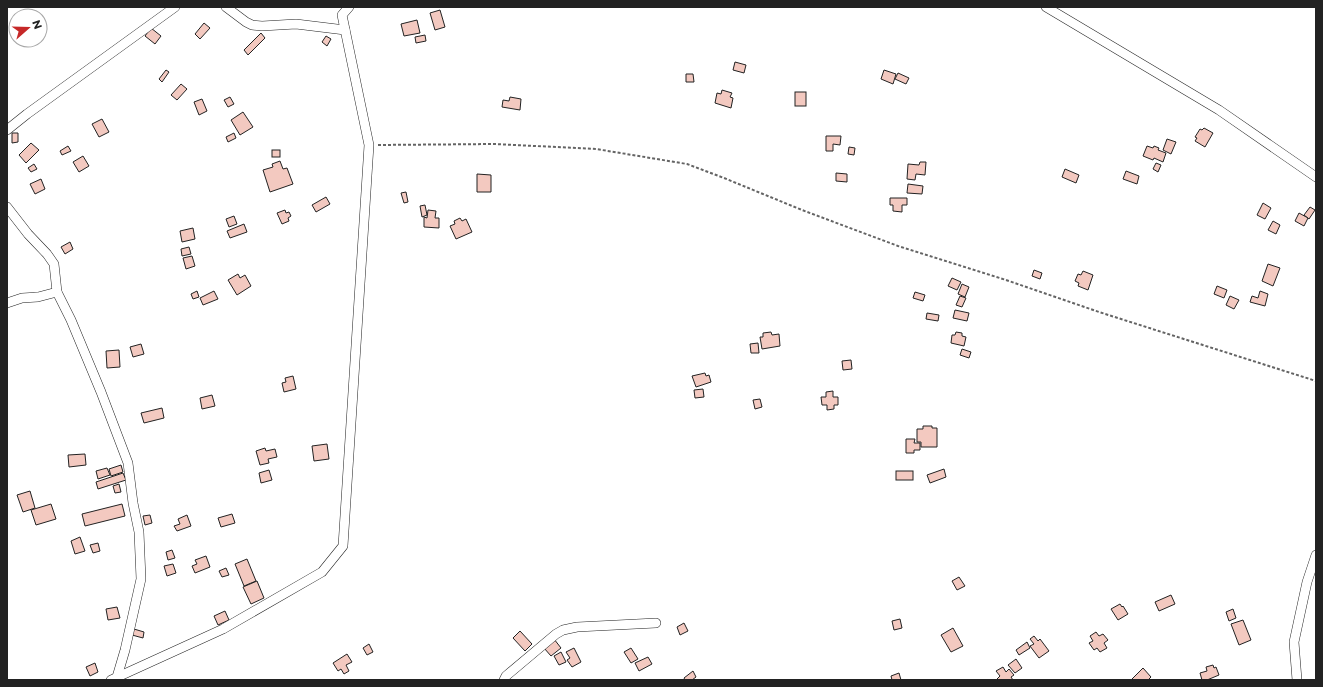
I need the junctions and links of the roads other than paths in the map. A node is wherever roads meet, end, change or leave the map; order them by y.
1 (175, 7) edge
2 (226, 7) edge
3 (349, 7) edge
4 (1046, 7) edge
5 (345, 30) junction
6 (7, 130) edge
7 (1316, 177) edge
8 (7, 208) edge
9 (57, 292) junction
10 (7, 303) edge
11 (1316, 555) edge
12 (656, 623) dead end
13 (114, 679) edge
14 (504, 680) edge
15 (1297, 680) edge

1 - 6 street
2 - 5 street
3 - 5 street
4 - 7 street
5 - 13 street
8 - 9 street
9 - 10 street
9 - 13 street
11 - 15 street
12 - 14 street

